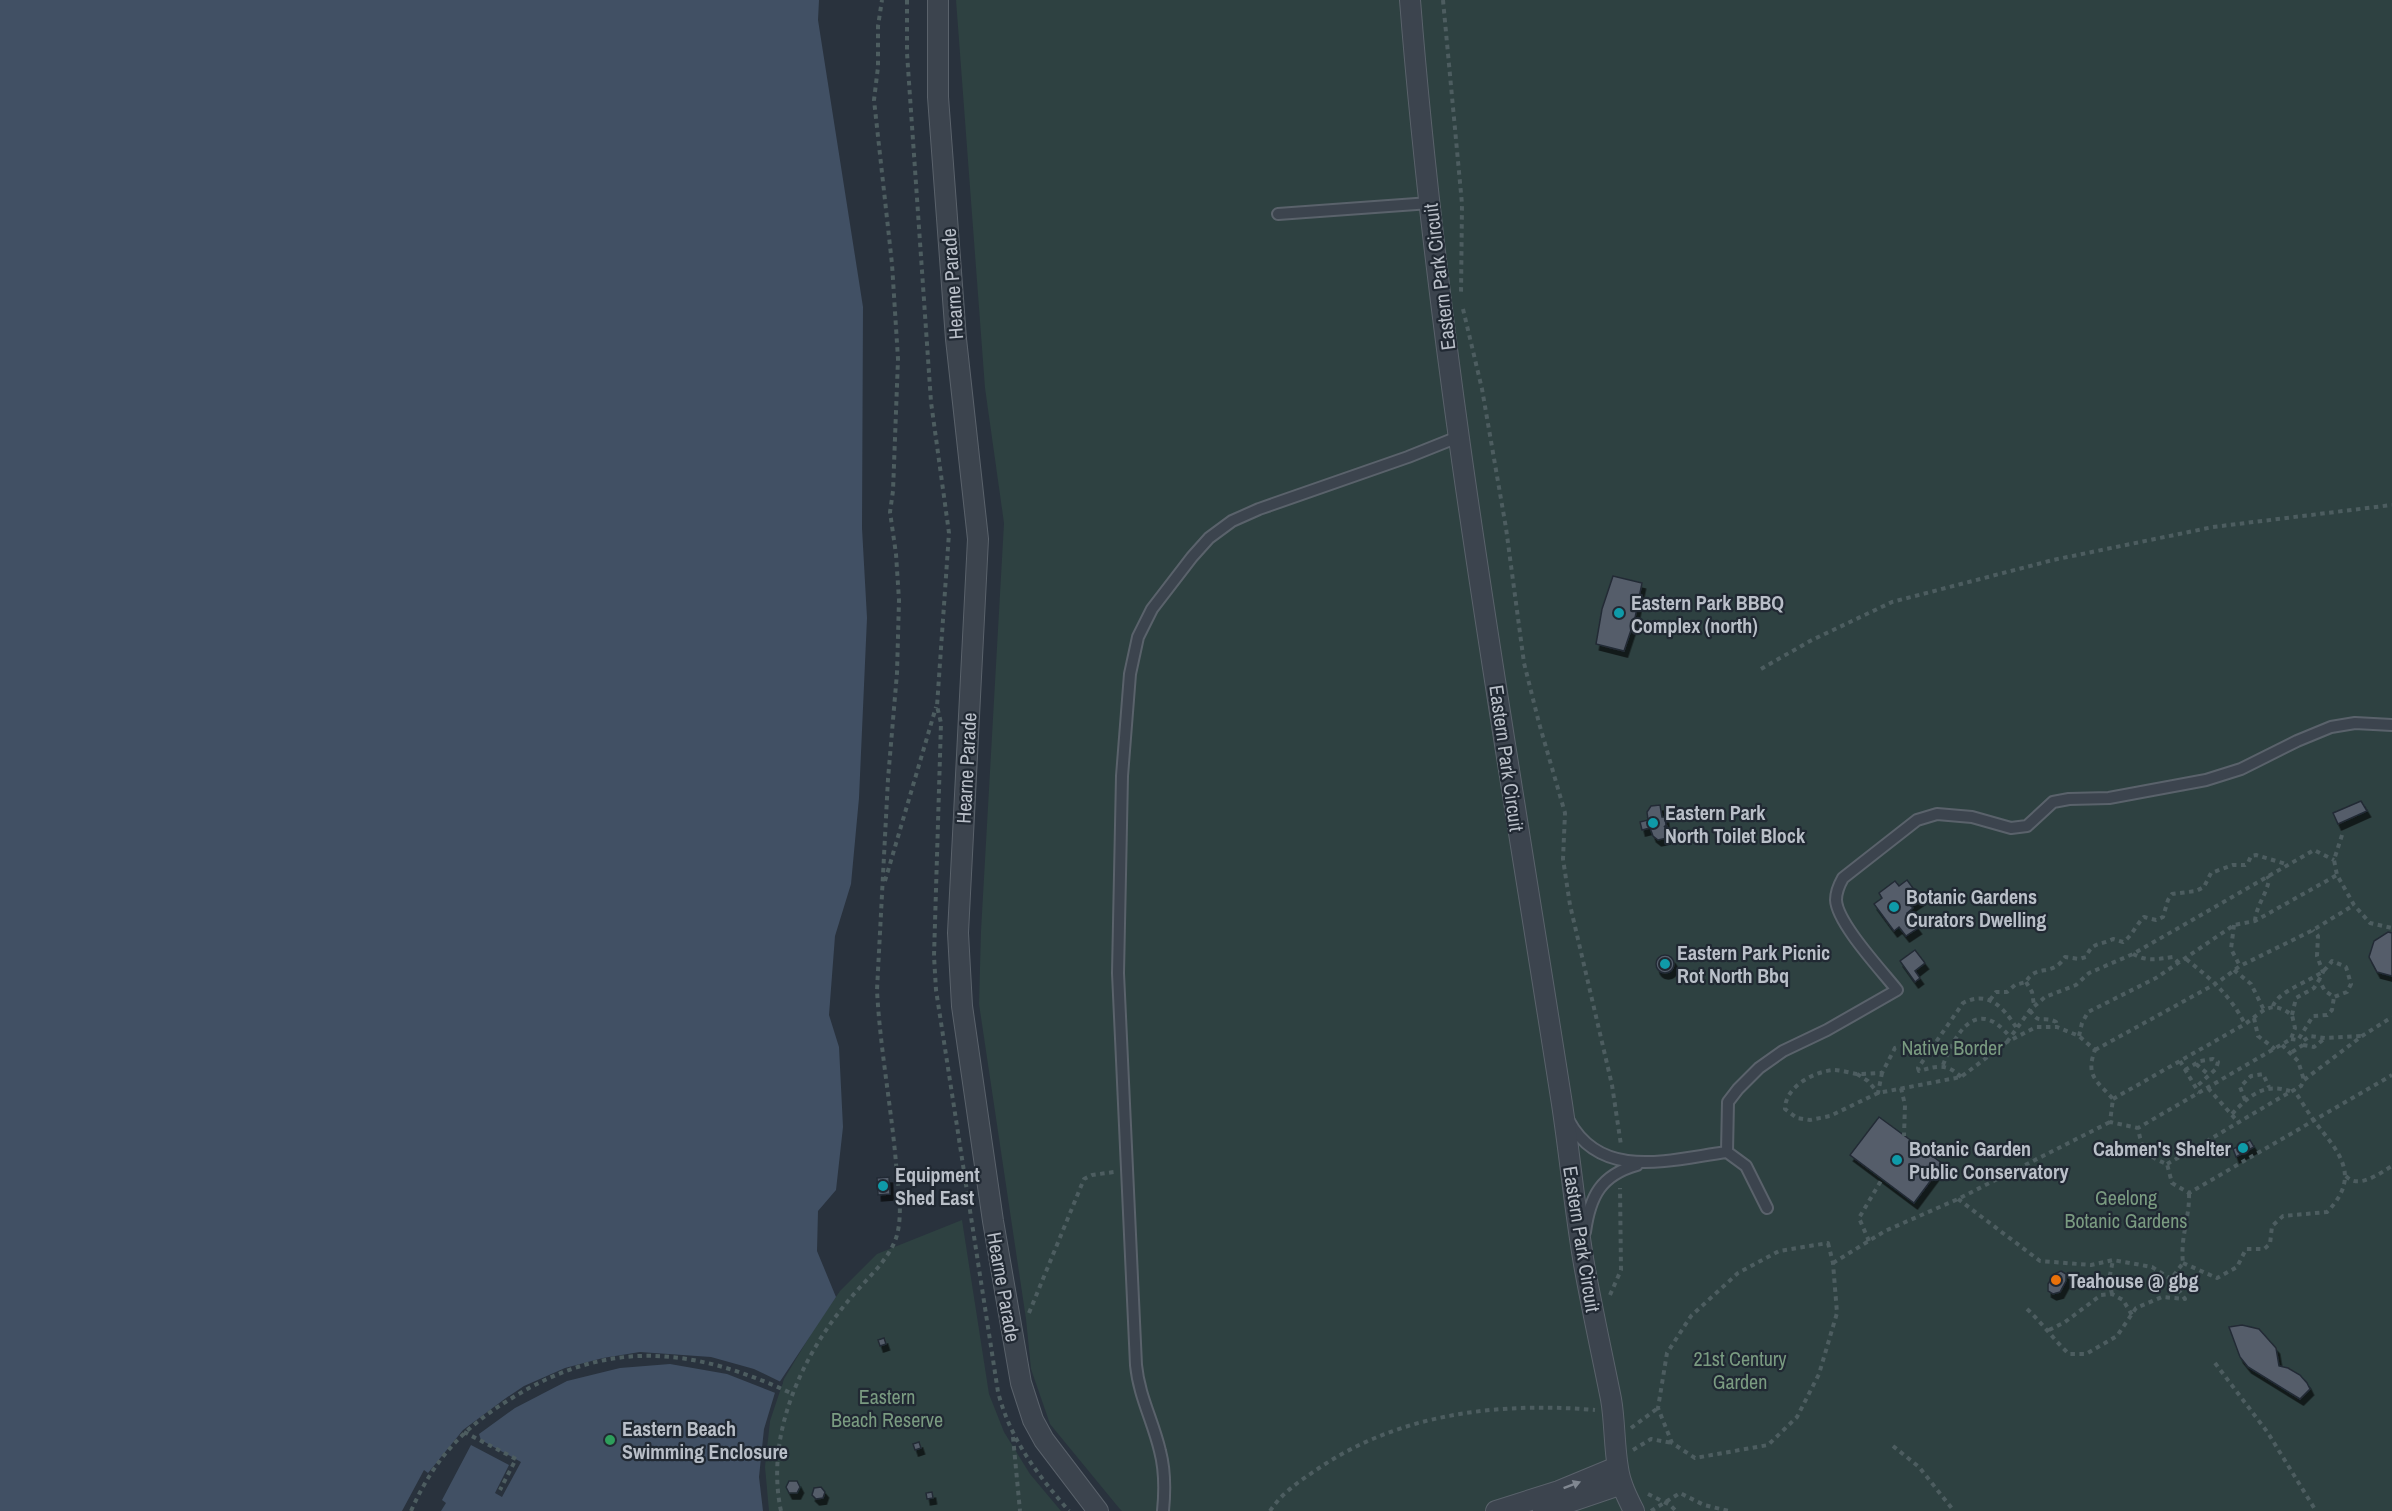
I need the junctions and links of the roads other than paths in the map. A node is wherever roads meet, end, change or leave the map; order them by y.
1 (938, 0) edge
2 (1410, 0) edge
3 (1430, 203) junction
4 (1278, 214) dead end
5 (1458, 437) junction
6 (2392, 725) edge
7 (1562, 1104) junction
8 (1727, 1152) junction
9 (1621, 1166) junction
10 (1767, 1208) dead end
11 (1583, 1260) junction
12 (1624, 1469) junction
13 (1098, 1511) edge
14 (1163, 1511) edge
15 (1496, 1511) edge
16 (1543, 1511) edge
17 (1634, 1511) edge

1 - 13 street, Hearne Parade
2 - 3 street, Eastern Park Circuit
3 - 4 lane
3 - 5 street, Eastern Park Circuit
5 - 7 street, Eastern Park Circuit
5 - 14 lane
6 - 8 lane
7 - 9 lane
7 - 11 street, Eastern Park Circuit
8 - 9 lane
8 - 10 lane
9 - 11 lane
11 - 12 street, Eastern Park Circuit
15 -> 12 street
12 - 16 street
12 - 17 street, Eastern Park Circuit

